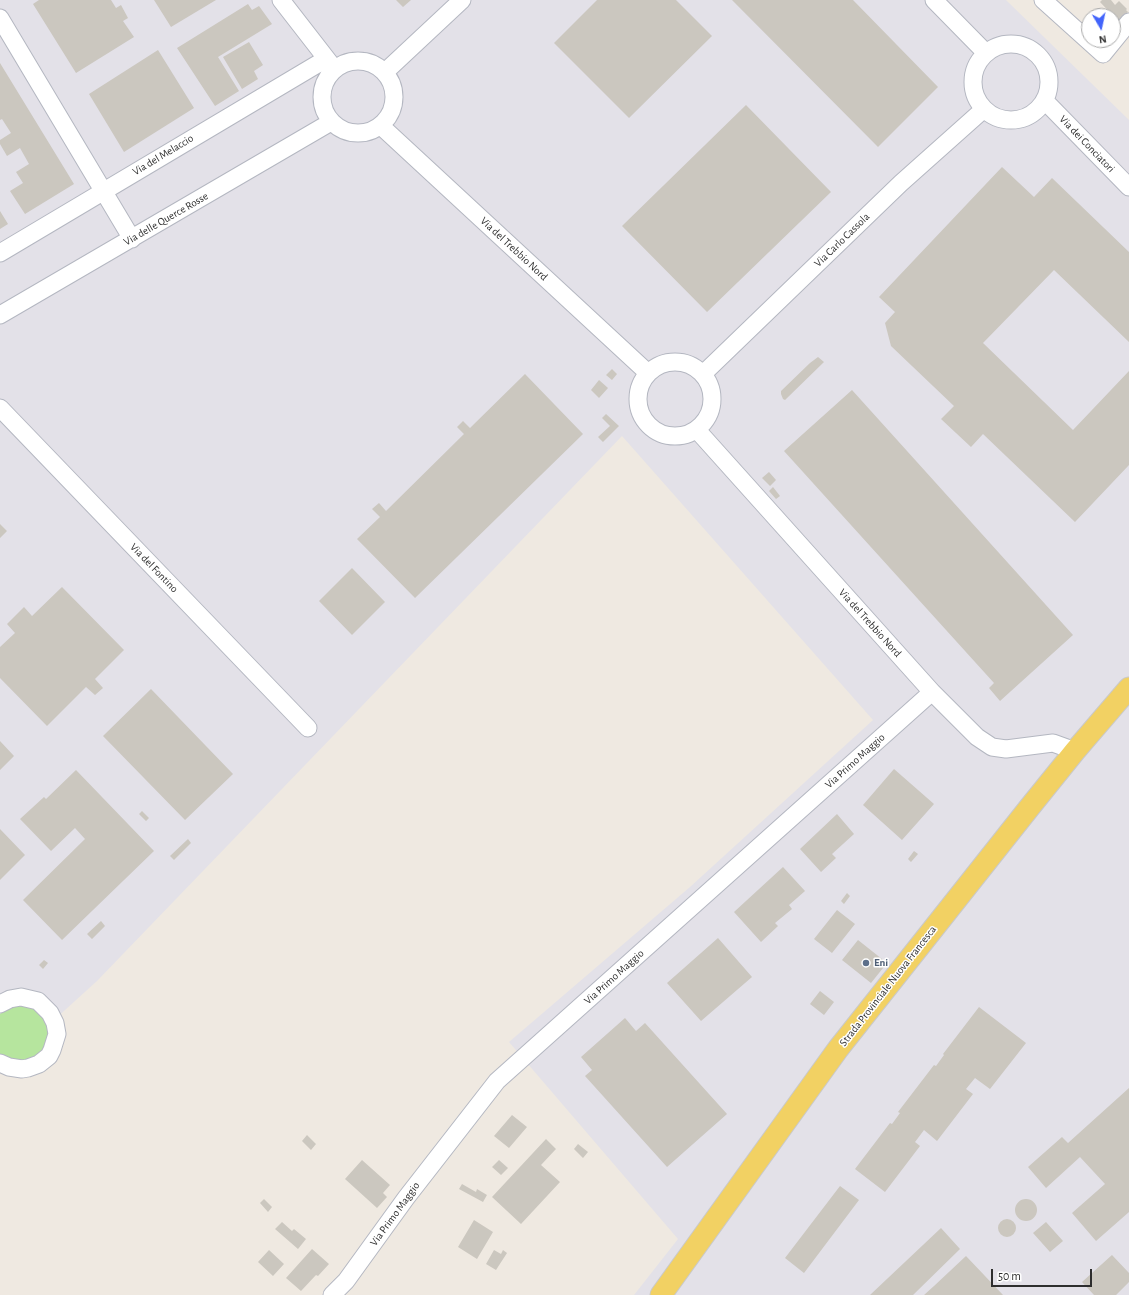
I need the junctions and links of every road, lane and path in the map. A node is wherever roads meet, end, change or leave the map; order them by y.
1 (281, 0) edge
2 (462, 0) edge
3 (934, 0) edge
4 (1043, 0) edge
5 (0, 18) edge
6 (1129, 22) edge
7 (986, 53) junction
8 (330, 64) junction
9 (385, 72) junction
10 (1045, 101) junction
11 (984, 109) junction
12 (331, 122) junction
13 (381, 126) junction
14 (1129, 187) edge
15 (104, 191) junction
16 (132, 239) junction
17 (0, 253) edge
18 (0, 316) edge
19 (648, 373) junction
20 (703, 374) junction
21 (0, 408) edge
22 (697, 430) junction
23 (1129, 688) edge
24 (932, 692) junction
25 (308, 728) dead end
26 (1076, 750) junction
27 (2, 1001) edge
28 (0, 1063) edge
29 (332, 1295) edge
30 (661, 1295) edge

1 - 8 street
2 - 9 street
3 - 7 street
4 - 6 street
5 - 15 street
7 - 10 street
7 - 11 street
8 - 9 street
8 - 12 street
8 - 15 street, Via del Melaccio
9 - 13 street
10 - 11 street
10 - 14 street, Via dei Conciatori
11 - 20 street, Via Carlo Cassola
12 - 13 street
12 - 16 street, Via delle Querce Rosse
13 - 19 street, Via del Trebbio Nord
15 - 16 street
15 - 17 street, Via del Melaccio
16 - 18 street, Via delle Querce Rosse
19 - 20 street
19 - 22 street
20 - 22 street
21 - 25 street, Via del Fontino
22 - 24 street, Via del Trebbio Nord
23 - 26 main road, Strada Provinciale Nuova Francesca
24 - 26 street, Via del Trebbio Nord
24 - 29 street, Via Primo Maggio
26 - 30 main road, Strada Provinciale Nuova Francesca
27 - 28 street

